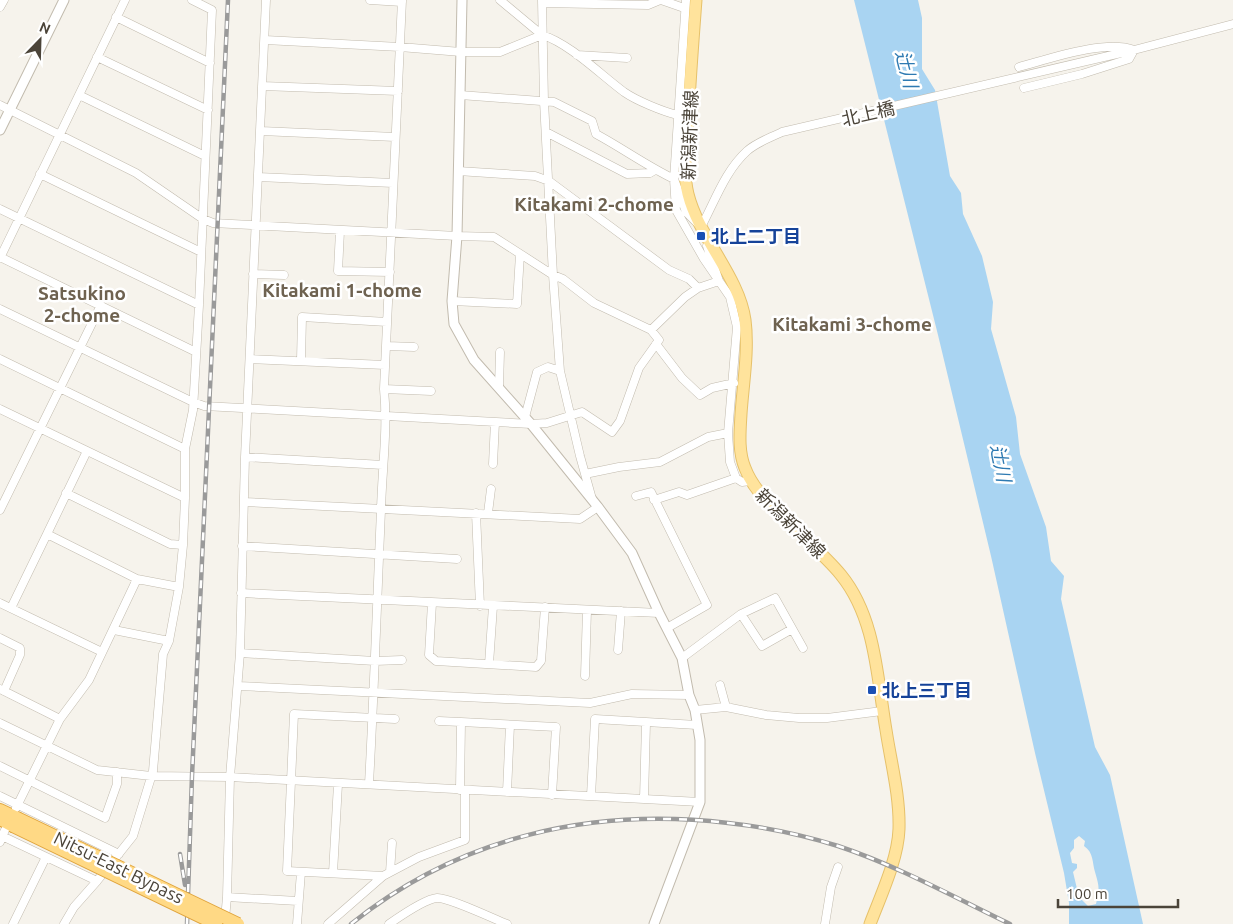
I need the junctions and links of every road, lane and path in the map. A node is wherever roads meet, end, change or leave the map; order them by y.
1 (4, 0) edge
2 (64, 0) edge
3 (125, 0) edge
4 (192, 0) edge
5 (266, 0) edge
6 (370, 0) edge
7 (462, 0) edge
8 (500, 0) edge
9 (660, 0) edge
10 (696, 0) edge
11 (402, 1) edge
12 (542, 1) edge
13 (685, 4) edge
14 (0, 7) edge
15 (116, 17) junction
16 (1233, 24) edge
17 (542, 35) junction
18 (265, 40) junction
19 (400, 47) junction
20 (1134, 50) junction
21 (461, 52) junction
22 (577, 55) junction
23 (97, 57) junction
24 (627, 58) dead end
25 (210, 63) junction
26 (1019, 67) dead end
27 (262, 86) junction
28 (1024, 88) dead end
29 (398, 91) junction
30 (79, 95) junction
31 (460, 95) junction
32 (544, 101) junction
33 (0, 105) edge
34 (9, 110) junction
35 (208, 110) junction
36 (677, 116) junction
37 (0, 130) edge
38 (261, 131) junction
39 (546, 132) junction
40 (59, 135) junction
41 (396, 137) junction
42 (205, 156) junction
43 (458, 170) junction
44 (656, 170) junction
45 (40, 174) junction
46 (258, 177) junction
47 (674, 178) junction
48 (549, 180) junction
49 (394, 183) junction
50 (0, 209) edge
51 (19, 218) junction
52 (203, 219) junction
53 (256, 225) junction
54 (702, 230) junction
55 (340, 231) junction
56 (391, 232) junction
57 (457, 236) junction
58 (200, 252) junction
59 (520, 254) junction
60 (0, 257) edge
61 (390, 272) junction
62 (253, 274) junction
63 (284, 275) dead end
64 (552, 275) junction
65 (719, 281) junction
66 (698, 288) junction
67 (452, 301) junction
68 (101, 305) junction
69 (199, 305) junction
70 (0, 309) edge
71 (387, 322) junction
72 (651, 330) junction
73 (656, 344) junction
74 (387, 346) junction
75 (414, 347) dead end
76 (80, 348) junction
77 (196, 352) junction
78 (500, 352) dead end
79 (0, 359) edge
80 (250, 359) junction
81 (301, 360) junction
82 (385, 365) junction
83 (560, 371) junction
84 (734, 383) junction
85 (498, 387) junction
86 (60, 388) junction
87 (384, 389) junction
88 (430, 391) dead end
89 (193, 402) junction
90 (248, 408) junction
91 (0, 409) edge
92 (571, 414) junction
93 (387, 417) junction
94 (528, 420) junction
95 (495, 422) junction
96 (41, 428) junction
97 (728, 434) junction
98 (185, 449) junction
99 (87, 451) junction
100 (246, 457) junction
101 (493, 464) dead end
102 (383, 465) junction
103 (585, 474) junction
104 (736, 478) junction
105 (750, 481) junction
106 (491, 489) dead end
107 (66, 493) junction
108 (636, 496) dead end
109 (185, 498) junction
110 (654, 500) junction
111 (244, 502) junction
112 (595, 504) junction
113 (381, 509) junction
114 (0, 510) edge
115 (476, 513) junction
116 (488, 514) junction
117 (47, 534) junction
118 (183, 545) junction
119 (242, 546) junction
120 (380, 554) junction
121 (457, 559) dead end
122 (138, 579) junction
123 (179, 587) junction
124 (241, 593) junction
125 (376, 599) junction
126 (432, 602) junction
127 (0, 603) edge
128 (480, 606) junction
129 (493, 606) junction
130 (544, 607) junction
131 (11, 608) junction
132 (587, 610) junction
133 (621, 611) junction
134 (659, 613) junction
135 (742, 614) junction
136 (667, 628) junction
137 (792, 629) junction
138 (114, 630) junction
139 (0, 638) edge
140 (169, 640) junction
141 (803, 648) dead end
142 (618, 650) dead end
143 (102, 652) junction
144 (240, 653) junction
145 (682, 658) junction
146 (402, 660) dead end
147 (376, 661) junction
148 (489, 664) junction
149 (585, 676) dead end
150 (720, 685) dead end
151 (238, 686) junction
152 (2, 690) edge
153 (375, 692) junction
154 (689, 695) junction
155 (726, 707) junction
156 (695, 710) junction
157 (882, 711) junction
158 (372, 718) junction
159 (60, 719) junction
160 (395, 719) dead end
161 (439, 721) dead end
162 (460, 722) junction
163 (646, 723) junction
164 (0, 724) edge
165 (510, 725) junction
166 (697, 725) junction
167 (47, 746) junction
168 (0, 766) edge
169 (117, 772) junction
170 (151, 776) junction
171 (230, 777) junction
172 (30, 781) junction
173 (291, 781) junction
174 (338, 784) junction
175 (369, 784) junction
176 (462, 790) junction
177 (507, 792) junction
178 (552, 795) junction
179 (0, 796) edge
180 (591, 796) junction
181 (644, 800) junction
182 (700, 802) junction
183 (0, 810) edge
184 (8, 824) edge
185 (392, 843) dead end
186 (119, 854) junction
187 (46, 856) junction
188 (838, 867) dead end
189 (301, 872) junction
190 (334, 873) junction
191 (386, 874) junction
192 (97, 881) junction
193 (227, 897) junction
194 (298, 901) junction
195 (13, 924) edge
196 (64, 924) edge
197 (216, 924) edge
198 (225, 924) edge
199 (238, 924) edge
200 (297, 924) edge
201 (328, 924) edge
202 (389, 924) edge
203 (507, 924) edge
204 (654, 924) edge
205 (825, 924) edge
206 (870, 924) edge

1 - 14 street
2 - 34 street
3 - 15 street
4 - 25 street
5 - 18 street
6 - 11 street
7 - 21 street
8 - 17 street
9 - 12 street
9 - 13 street
10 - 54 main road, 新潟新津線
11 - 19 street
12 - 17 street
13 - 36 street
15 - 23 street
15 - 25 street
16 - 20 street, 北上橋
17 - 21 street
17 - 22 street
17 - 32 street
18 - 19 street
18 - 27 street
19 - 21 street
19 - 29 street
20 - 26 street
20 - 28 street
20 - 54 street, 北上橋
21 - 31 street
22 - 24 street
22 - 36 street
23 - 30 street
23 - 35 street
25 - 35 street
27 - 29 street
27 - 38 street
29 - 41 street
30 - 40 street
30 - 42 street
31 - 32 street
31 - 43 street
32 - 39 street
32 - 44 street
33 - 34 street
34 - 37 street
34 - 40 street
35 - 42 street
36 - 47 street
38 - 41 street
38 - 46 street
39 - 44 street
39 - 48 street
40 - 45 street
40 - 52 street
41 - 49 street
42 - 52 street
43 - 48 street
43 - 57 street
44 - 47 street
45 - 51 street
45 - 58 street
46 - 49 street
46 - 53 street
47 - 54 street
47 - 65 street
48 - 64 street
48 - 66 street
49 - 56 street
50 - 51 street
51 - 60 street
51 - 69 street
52 - 53 street
52 - 58 street
53 - 55 street
53 - 62 street
54 - 65 street
54 - 105 main road, 新潟新津線
55 - 56 street
55 - 61 street
56 - 57 street
56 - 61 street
57 - 59 street
57 - 67 street
58 - 69 street
59 - 64 street
59 - 67 street
60 - 68 street
61 - 71 street
62 - 63 street
62 - 80 street
64 - 72 street
64 - 83 street
65 - 66 street
65 - 84 street
66 - 72 street
67 - 85 street
68 - 76 street
68 - 77 street
69 - 77 street
70 - 76 street
71 - 74 street
71 - 81 street
72 - 73 street
73 - 84 street
73 - 92 street
74 - 75 street
74 - 82 street
76 - 86 street
76 - 89 street
77 - 89 street
78 - 85 street
79 - 86 street
80 - 81 street
80 - 90 street
81 - 82 street
82 - 87 street
83 - 92 street
83 - 94 street
84 - 97 street
85 - 94 street
86 - 96 street
86 - 98 street
87 - 88 street
87 - 93 street
89 - 90 street
89 - 98 street
90 - 93 street
90 - 100 street
91 - 96 street
92 - 94 street
92 - 103 street
93 - 95 street
93 - 102 street
94 - 95 street
94 - 112 street
95 - 101 street
96 - 99 street
96 - 114 street
97 - 103 street
97 - 104 street
98 - 109 street
99 - 107 street
99 - 109 street
100 - 102 street
100 - 111 street
102 - 113 street
103 - 112 street
104 - 105 street
104 - 110 street
105 - 157 main road, 新潟新津線
106 - 116 street
107 - 117 street
107 - 118 street
108 - 110 street
109 - 118 street
110 - 136 street
111 - 113 street
111 - 119 street
112 - 116 street
112 - 134 street
113 - 115 street
113 - 120 street
115 - 116 street
115 - 128 street
117 - 122 street
117 - 131 street
118 - 123 street
119 - 120 street
119 - 124 street
120 - 121 street
120 - 125 street
122 - 123 street
122 - 138 street
123 - 140 street
124 - 125 street
124 - 144 street
125 - 126 street
125 - 147 street
126 - 128 street
126 - 148 street
127 - 131 street
128 - 129 street
129 - 130 street
129 - 148 street
130 - 132 street
130 - 148 street
131 - 143 street
132 - 133 street
132 - 149 street
133 - 134 street
133 - 142 street
134 - 136 street
135 - 137 street
135 - 137 street
135 - 145 street
136 - 145 street
137 - 141 street
138 - 140 street
138 - 143 street
139 - 152 street
140 - 170 street
143 - 159 street
144 - 147 street
144 - 151 street
145 - 154 street
146 - 147 street
147 - 153 street
150 - 155 street
151 - 153 street
151 - 171 street
152 - 159 street
153 - 154 street
153 - 158 street
154 - 156 street
155 - 156 street
155 - 157 street
156 - 166 street
157 - 206 main road, 新潟新津線
158 - 160 street
158 - 173 street
158 - 175 street
159 - 167 street
161 - 162 street
162 - 165 street
162 - 176 street
163 - 166 street
163 - 180 street
163 - 181 street
164 - 167 street
165 - 177 street
165 - 178 street
166 - 182 street
167 - 169 street
167 - 172 street
168 - 172 street
169 - 170 street
169 - 172 street
170 - 171 street
170 - 186 street
171 - 173 street
171 - 193 street
172 - 184 street
173 - 174 street
173 - 189 street
174 - 175 street
174 - 190 street
175 - 176 street
176 - 177 street
176 - 191 street
177 - 178 street
178 - 180 street
179 - 184 street
180 - 181 street
181 - 182 street
182 - 204 street
183 - 184 highway, Nitsu-East Bypass
184 - 186 street
184 - 187 street
184 - 197 highway, Nitsu-East Bypass, bridge
184 - 199 highway, Nitsu-East Bypass, bridge
185 - 191 street
186 - 192 street
187 - 192 street
187 - 195 street
188 - 205 street
189 - 190 street
189 - 194 street
190 - 191 street
191 - 201 street
192 - 196 street
193 - 194 street
193 - 198 street
194 - 200 street
202 - 203 street

